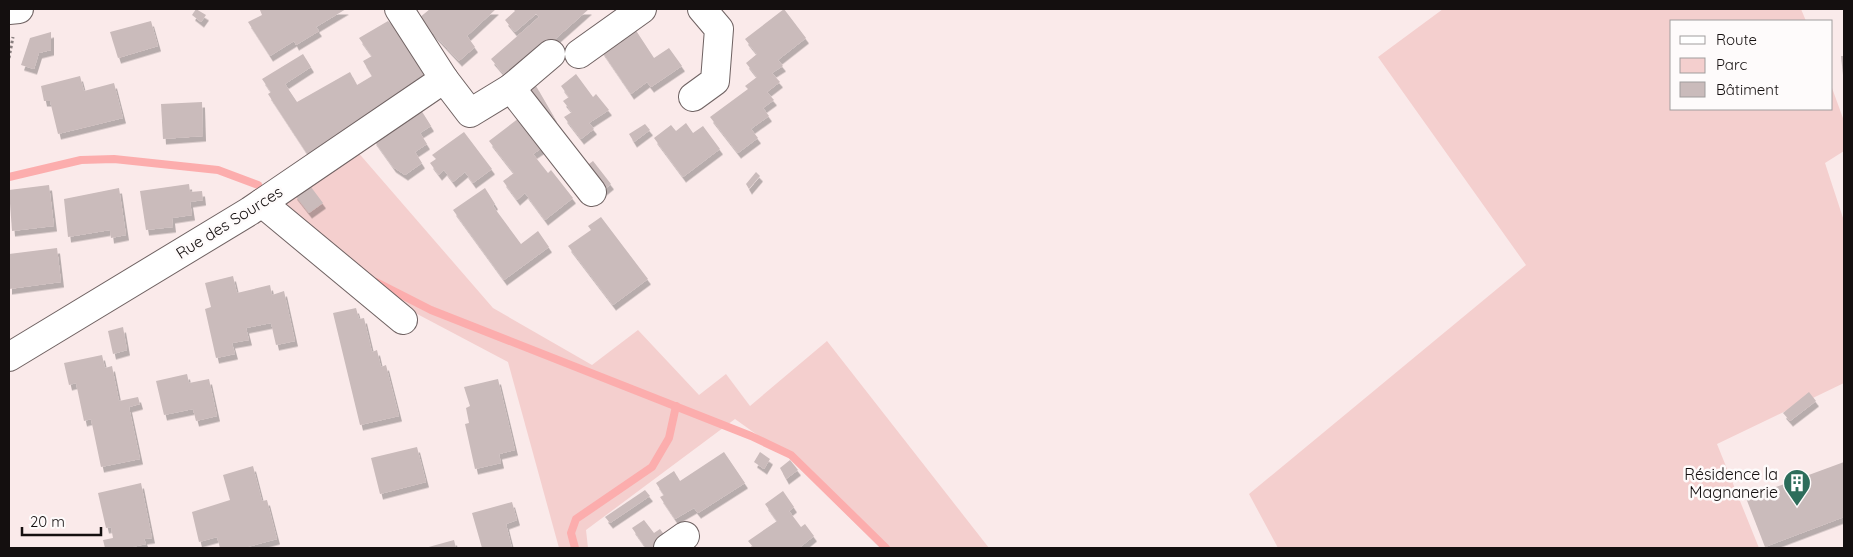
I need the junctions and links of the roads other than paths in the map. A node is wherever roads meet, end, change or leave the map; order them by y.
1 (19, 9) edge
2 (399, 9) edge
3 (642, 9) edge
4 (702, 9) edge
5 (11, 23) edge
6 (550, 54) dead end
7 (579, 54) dead end
8 (444, 79) junction
9 (511, 88) junction
10 (693, 97) dead end
11 (592, 192) dead end
12 (262, 203) junction
13 (402, 320) dead end
14 (9, 357) edge

1 - 5 street
2 - 8 street
3 - 7 street
4 - 10 street
6 - 9 street
8 - 9 street
8 - 12 street, Rue des Sources
9 - 11 street
12 - 13 street
12 - 14 street, Rue des Sources

